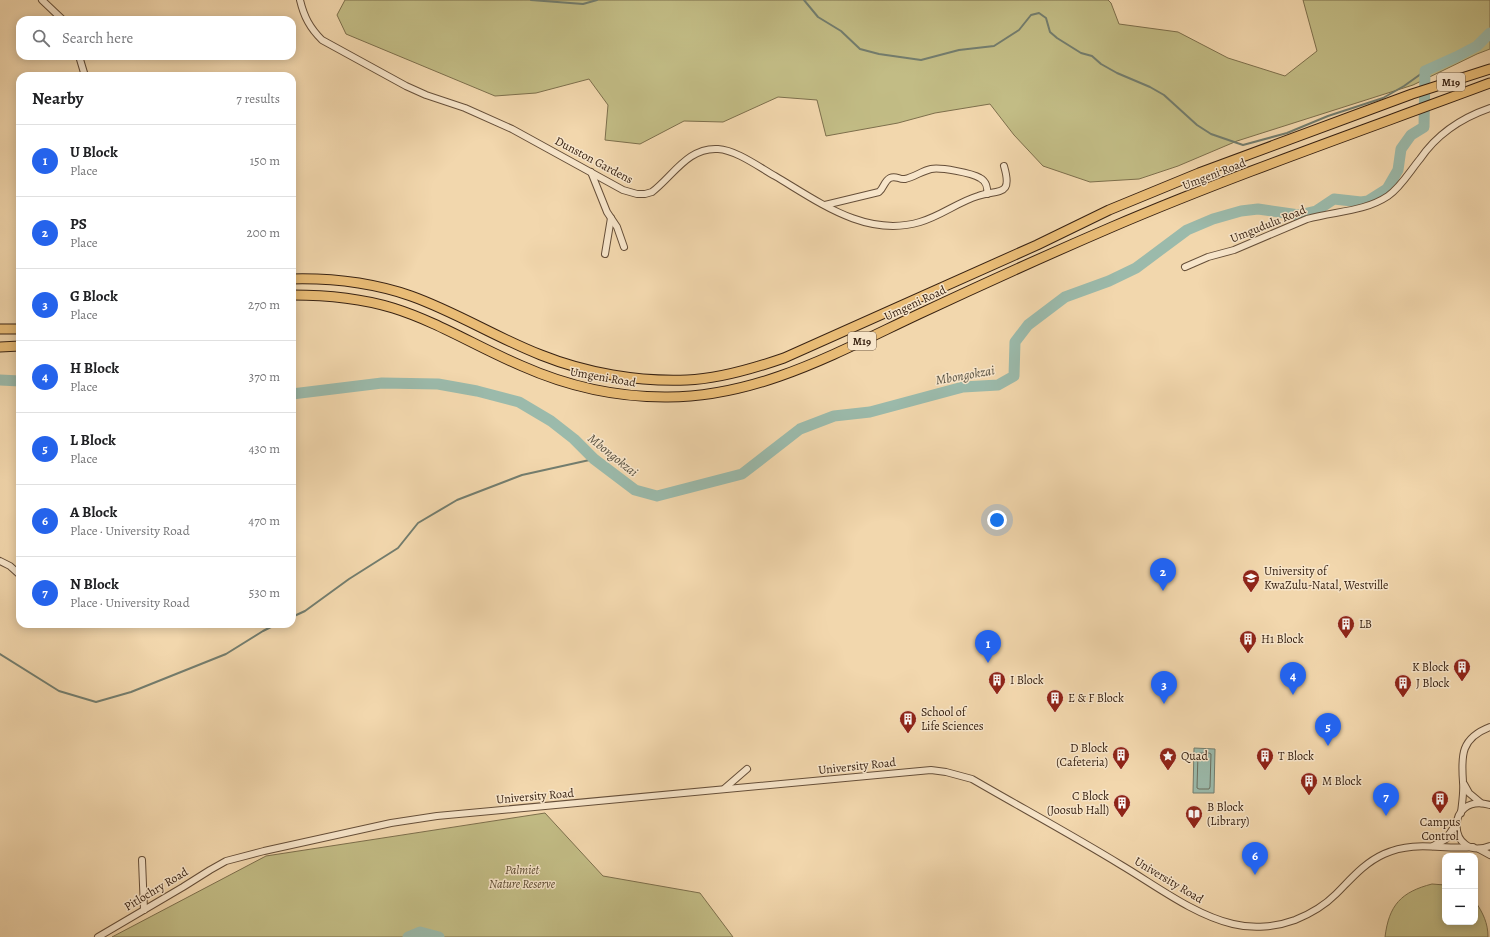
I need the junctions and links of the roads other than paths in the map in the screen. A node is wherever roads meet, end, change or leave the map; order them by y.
1 (42, 0) edge
2 (300, 0) edge
3 (59, 16) edge
4 (80, 60) edge
5 (1490, 69) edge
6 (84, 72) edge
7 (1490, 83) edge
8 (1490, 108) edge
9 (1004, 166) dead end
10 (591, 172) junction
11 (987, 194) junction
12 (825, 205) junction
13 (611, 218) junction
14 (624, 247) dead end
15 (605, 254) dead end
16 (1185, 266) dead end
17 (296, 279) edge
18 (296, 295) edge
19 (0, 329) edge
20 (16, 329) edge
21 (16, 346) edge
22 (0, 347) edge
23 (0, 561) edge
24 (16, 571) edge
25 (1490, 727) edge
26 (747, 769) dead end
27 (1463, 782) junction
28 (725, 788) junction
29 (1481, 803) junction
30 (1490, 805) edge
31 (1461, 813) junction
32 (1457, 823) junction
33 (1433, 846) junction
34 (1490, 846) edge
35 (1476, 848) junction
36 (1490, 855) edge
37 (142, 860) dead end
38 (226, 861) joint
39 (144, 910) junction
40 (98, 937) edge

1 - 3 street
2 - 10 street, Dunston Gardens
4 - 6 street
5 - 17 highway, Umgeni Road / M19
7 - 18 highway, Umgeni Road / M19
8 - 16 street, Umgudulu Road
9 - 11 street, Dunston Gardens
10 - 12 street, Dunston Gardens
10 - 13 street
11 - 12 street, Dunston Gardens
11 - 12 street
13 - 14 street
13 - 15 street
19 - 20 highway
21 - 22 highway
23 - 24 street
25 - 27 street
26 - 28 street
27 - 29 street
27 - 31 street
28 - 33 street, University Road
28 - 38 street, University Road
29 - 30 street
29 - 31 street
31 - 32 street
32 - 33 street
32 - 35 street
33 - 35 street, University Road
34 - 35 street, University Road
35 - 36 street
37 - 39 street
38 - 39 street, Pitlochry Road
39 - 40 street, Pitlochry Road

